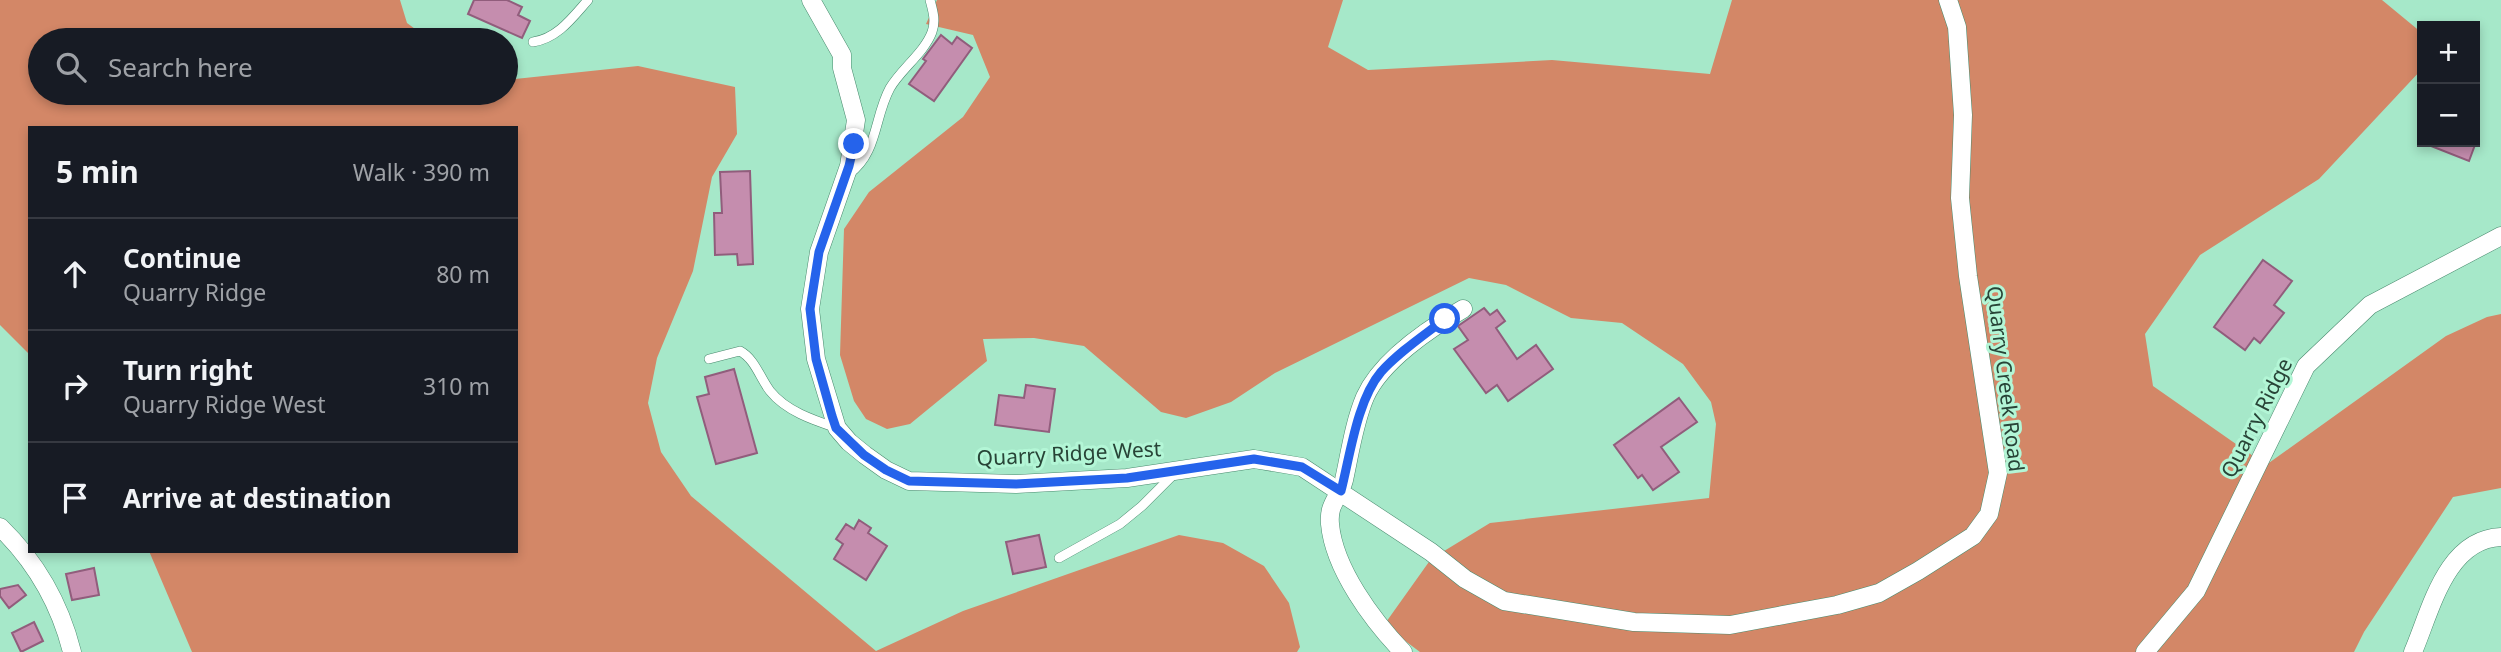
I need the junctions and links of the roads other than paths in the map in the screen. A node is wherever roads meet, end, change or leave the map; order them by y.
1 (588, 0) edge
2 (811, 0) edge
3 (930, 0) edge
4 (1948, 0) edge
5 (533, 43) dead end
6 (845, 177) junction
7 (2501, 236) edge
8 (1463, 309) dead end
9 (709, 359) dead end
10 (836, 428) junction
11 (1178, 470) junction
12 (1341, 491) junction
13 (0, 527) edge
14 (2501, 537) edge
15 (1059, 558) dead end
16 (72, 652) edge
17 (1404, 652) edge
18 (2145, 652) edge
19 (2413, 652) edge

1 - 5 lane
2 - 6 street, Quarry Ridge West
3 - 6 lane
4 - 12 street, Quarry Creek Road
6 - 10 street, Quarry Ridge West
7 - 18 street, Quarry Ridge
8 - 12 street
9 - 10 lane
10 - 11 street, Quarry Ridge West
11 - 12 street, Quarry Ridge West
11 - 15 lane
12 - 17 street
13 - 16 street
14 - 19 street

